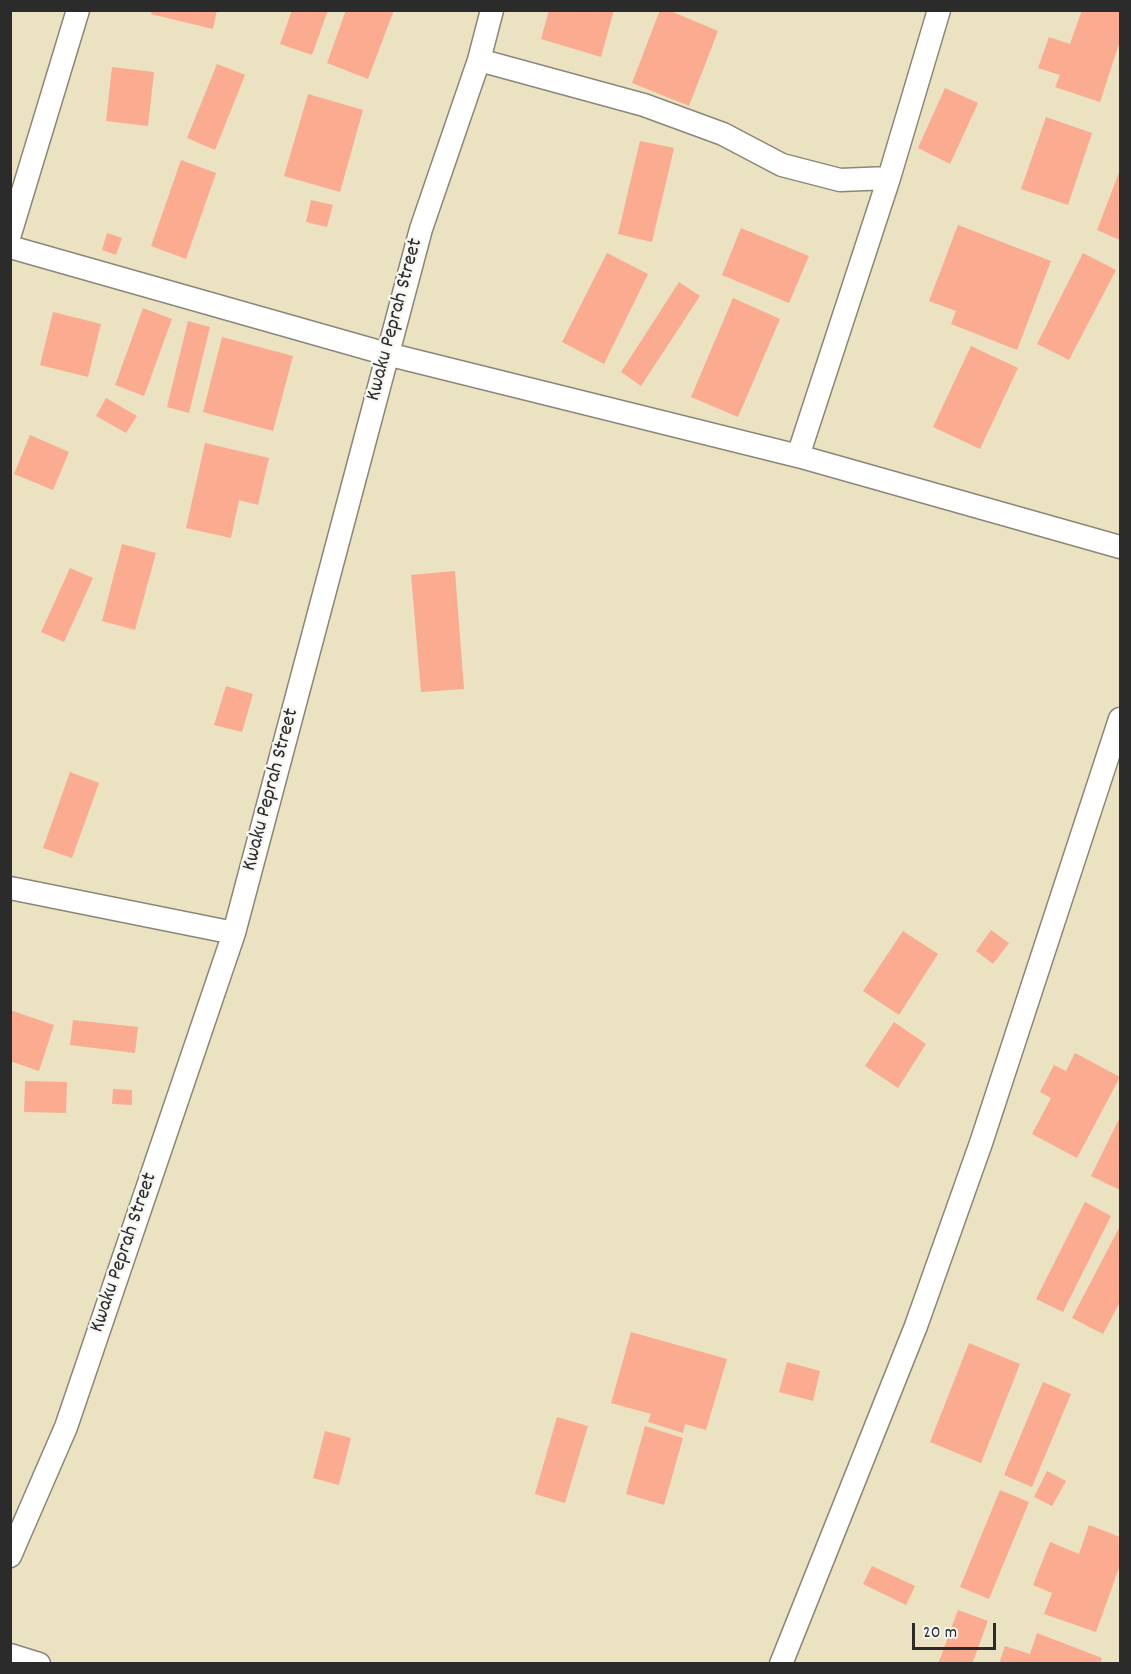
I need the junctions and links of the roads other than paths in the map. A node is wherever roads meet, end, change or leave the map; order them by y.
1 (78, 10) edge
2 (492, 10) edge
3 (939, 10) edge
4 (479, 60) junction
5 (890, 178) junction
6 (10, 234) edge
7 (10, 247) edge
8 (387, 354) junction
9 (798, 456) junction
10 (1120, 547) edge
11 (1120, 719) edge
12 (10, 888) edge
13 (234, 933) junction
14 (10, 1556) edge
15 (10, 1655) edge
16 (39, 1664) edge
17 (781, 1664) edge

1 - 6 street
2 - 4 street, Kwaku Peprah Street
3 - 5 street
4 - 5 street
4 - 8 street, Kwaku Peprah Street
5 - 9 street
7 - 8 street
8 - 9 street
8 - 13 street, Kwaku Peprah Street
9 - 10 street
11 - 17 street
12 - 13 street
13 - 14 street, Kwaku Peprah Street
15 - 16 street

